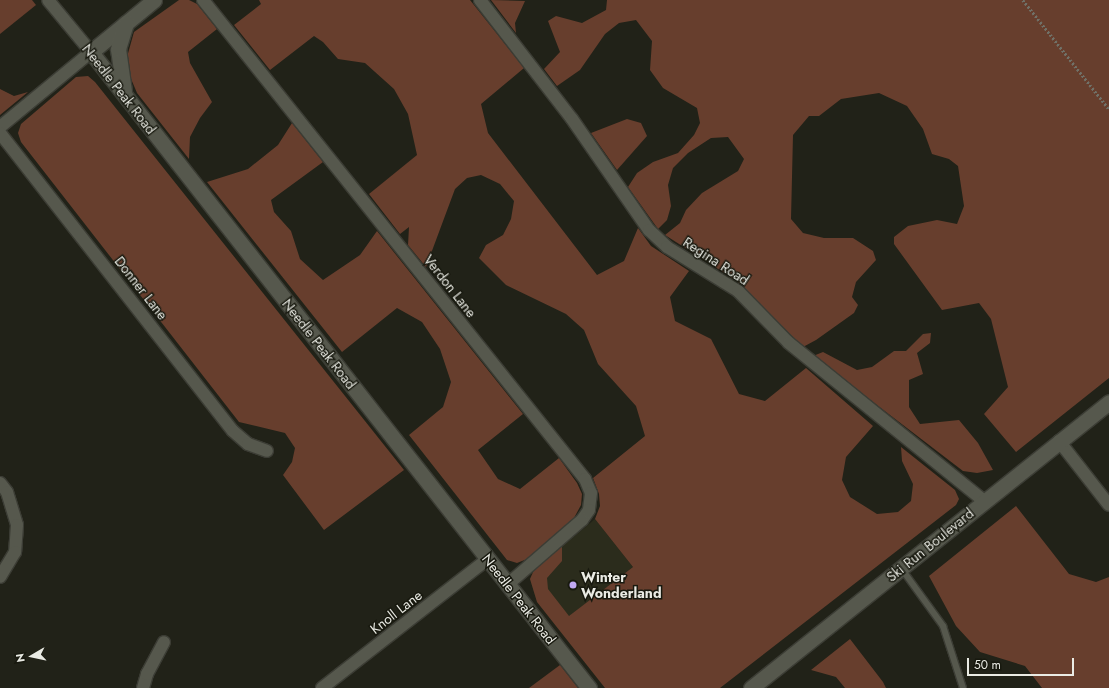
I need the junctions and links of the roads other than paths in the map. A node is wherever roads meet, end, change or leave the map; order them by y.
1 (48, 0) edge
2 (154, 0) edge
3 (203, 0) edge
4 (480, 0) edge
5 (126, 23) junction
6 (91, 52) junction
7 (125, 96) junction
8 (0, 127) edge
9 (0, 133) edge
10 (1109, 402) edge
11 (1059, 441) junction
12 (267, 451) dead end
13 (0, 483) edge
14 (984, 501) junction
15 (1109, 505) edge
16 (488, 559) junction
17 (901, 568) junction
18 (0, 577) edge
19 (508, 584) junction
20 (164, 642) dead end
21 (756, 686) edge
22 (144, 688) edge
23 (322, 688) edge
24 (589, 688) edge
25 (962, 688) edge

1 - 6 street, Needle Peak Road
2 - 5 street
3 - 19 street, Verdon Lane
4 - 14 street, Regina Road
5 - 6 street
5 - 7 street
6 - 7 street, Needle Peak Road
6 - 8 street
7 - 16 street, Needle Peak Road
9 - 12 street, Donner Lane
10 - 11 street, Ski Run Boulevard
11 - 14 street, Ski Run Boulevard
11 - 15 street
13 - 18 street
14 - 17 street, Ski Run Boulevard
16 - 19 street, Needle Peak Road
16 - 23 street, Knoll Lane
17 - 21 street, Ski Run Boulevard
17 - 25 lane
19 - 24 street, Needle Peak Road
20 - 22 street

